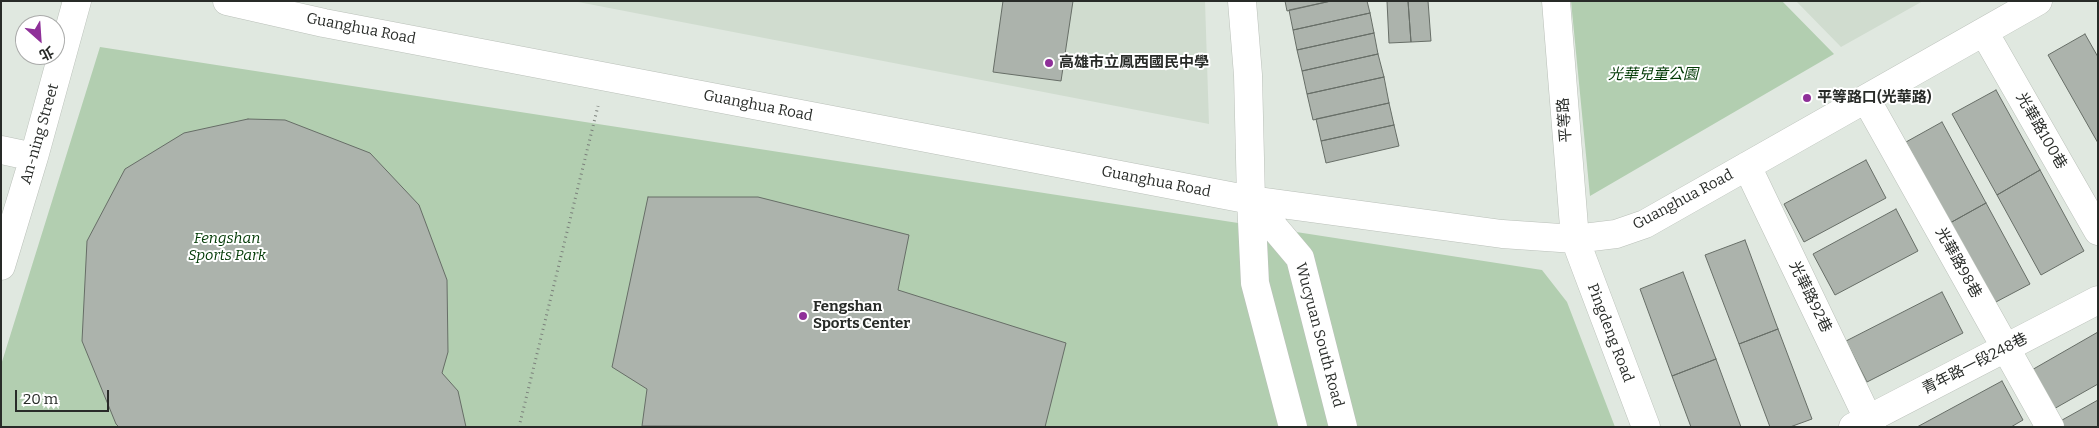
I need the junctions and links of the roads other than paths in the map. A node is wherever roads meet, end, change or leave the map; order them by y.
1 (77, 1) edge
2 (227, 1) edge
3 (1242, 1) edge
4 (1556, 1) edge
5 (2038, 1) edge
6 (326, 12) edge
7 (1984, 32) junction
8 (1866, 99) junction
9 (1, 150) edge
10 (34, 157) junction
11 (1747, 166) junction
12 (1250, 200) junction
13 (2098, 231) edge
14 (1575, 239) junction
15 (1, 266) edge
16 (2098, 300) edge
17 (2006, 349) junction
18 (1864, 424) edge
19 (1292, 427) edge
20 (1343, 427) edge
21 (1646, 427) edge
22 (2050, 427) edge

1 - 10 street, An-ning Street
2 - 6 street, Guanghua Road
3 - 12 street
4 - 14 street, 平等路
5 - 7 street, Guanghua Road
6 - 12 street, Guanghua Road
7 - 8 street, Guanghua Road
7 - 13 street, 光華路100巷
8 - 11 street, Guanghua Road
8 - 17 street, 光華路98巷
9 - 10 street
10 - 15 street, An-ning Street
11 - 14 street, Guanghua Road
11 - 18 street, 光華路92巷
12 - 14 street, Guanghua Road
12 - 19 street
12 - 20 street, Wucyuan South Road
14 - 21 street, Pingdeng Road
16 - 17 street, 青年路一段248巷
17 - 18 street, 青年路一段248巷
17 - 22 street, 光華路98巷

